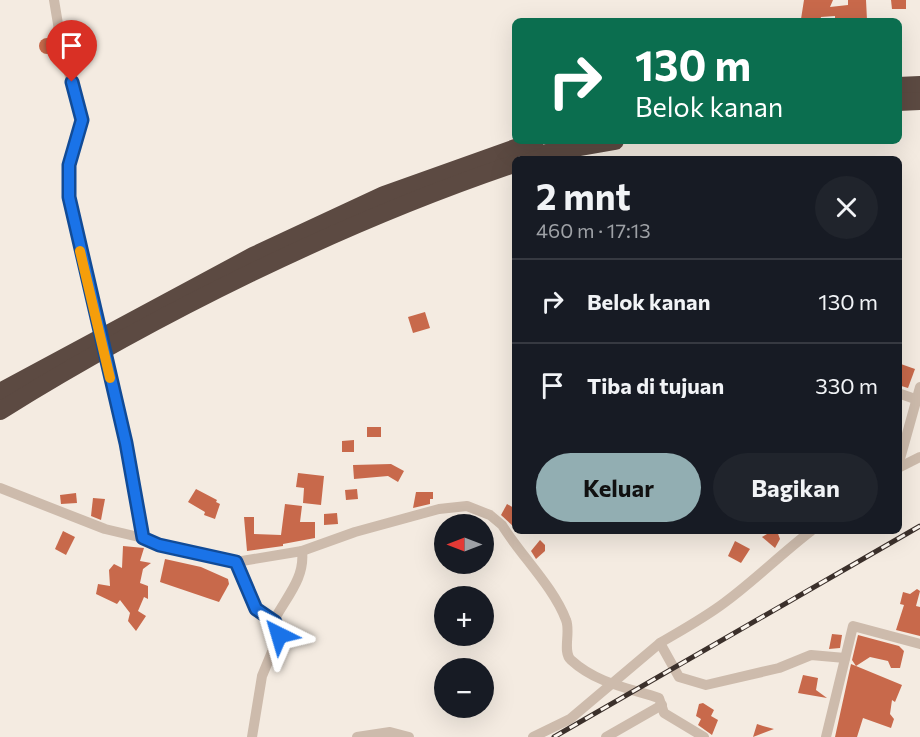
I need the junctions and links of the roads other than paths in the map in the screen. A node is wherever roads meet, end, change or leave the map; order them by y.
1 (54, 0) edge
2 (920, 85) edge
3 (902, 86) edge
4 (920, 101) edge
5 (902, 102) edge
6 (527, 144) edge
7 (598, 144) edge
8 (537, 156) edge
9 (512, 165) edge
10 (920, 387) edge
11 (0, 392) edge
12 (902, 394) edge
13 (915, 399) junction
14 (0, 411) edge
15 (902, 451) edge
16 (920, 458) edge
17 (902, 465) edge
18 (0, 488) edge
19 (807, 534) edge
20 (143, 538) junction
21 (302, 551) junction
22 (236, 562) junction
23 (275, 622) junction
24 (660, 643) junction
25 (920, 644) edge
26 (845, 658) junction
27 (615, 684) junction
28 (662, 705) junction
29 (252, 737) edge
30 (357, 737) edge
31 (410, 737) edge
32 (533, 737) edge
33 (606, 737) edge
34 (704, 737) edge
35 (826, 737) edge

1 - 20 street, bridge
2 - 3 highway
4 - 5 highway
6 - 11 highway
7 - 8 highway
9 - 14 highway
10 - 13 street
12 - 13 street
13 - 15 street
16 - 17 street
18 - 20 street
19 - 24 street
20 - 22 street
21 - 22 street
21 - 23 street
21 - 27 street
22 - 23 street
23 - 29 street
24 - 26 street
24 - 27 street
25 - 26 street
26 - 35 street
27 - 28 street
27 - 32 street
28 - 33 street
28 - 34 street
30 - 31 street

